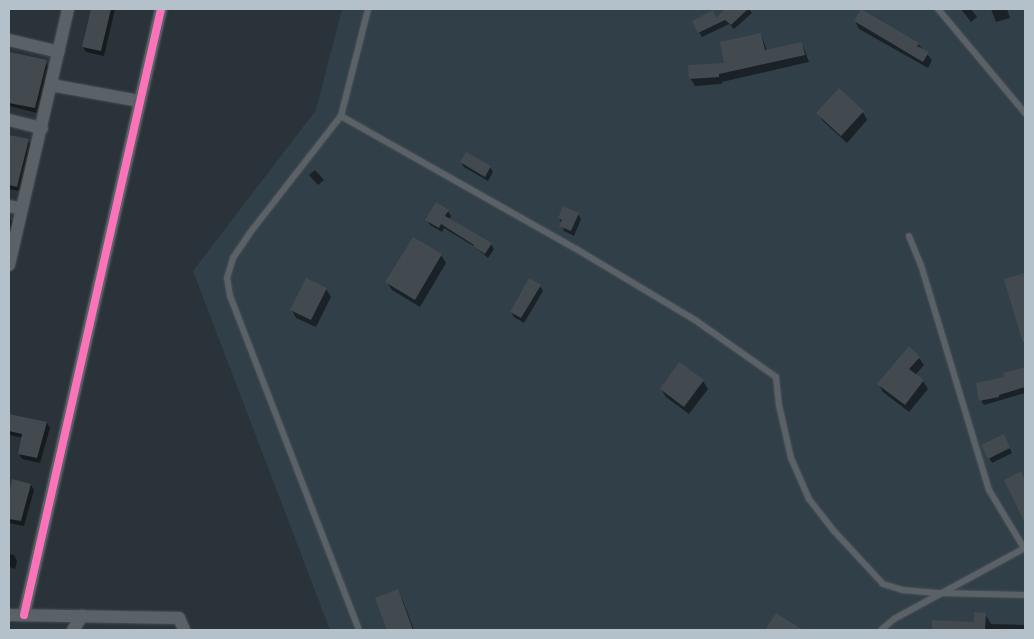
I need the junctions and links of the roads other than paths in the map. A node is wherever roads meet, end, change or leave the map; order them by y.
1 (68, 9) edge
2 (161, 9) edge
3 (368, 9) edge
4 (938, 9) edge
5 (9, 40) edge
6 (59, 52) junction
7 (51, 85) junction
8 (139, 101) junction
9 (1025, 112) edge
10 (341, 116) junction
11 (9, 120) edge
12 (42, 128) junction
13 (9, 206) edge
14 (22, 210) junction
15 (909, 236) dead end
16 (9, 265) edge
17 (1025, 548) edge
18 (939, 594) junction
19 (1025, 595) edge
20 (9, 615) edge
21 (24, 615) junction
22 (82, 616) junction
23 (72, 630) edge
24 (184, 630) edge
25 (359, 630) edge
26 (882, 630) edge

1 - 6 street
2 - 8 street
3 - 10 lane
4 - 9 lane
5 - 6 street
6 - 7 street
7 - 8 street
7 - 12 street
8 - 21 street
10 - 18 lane
10 - 25 lane
11 - 12 street
12 - 14 street
13 - 14 street
14 - 16 street
15 - 17 lane
17 - 18 lane
18 - 19 lane
18 - 26 lane
20 - 21 street
21 - 22 street
22 - 23 street
22 - 24 street

